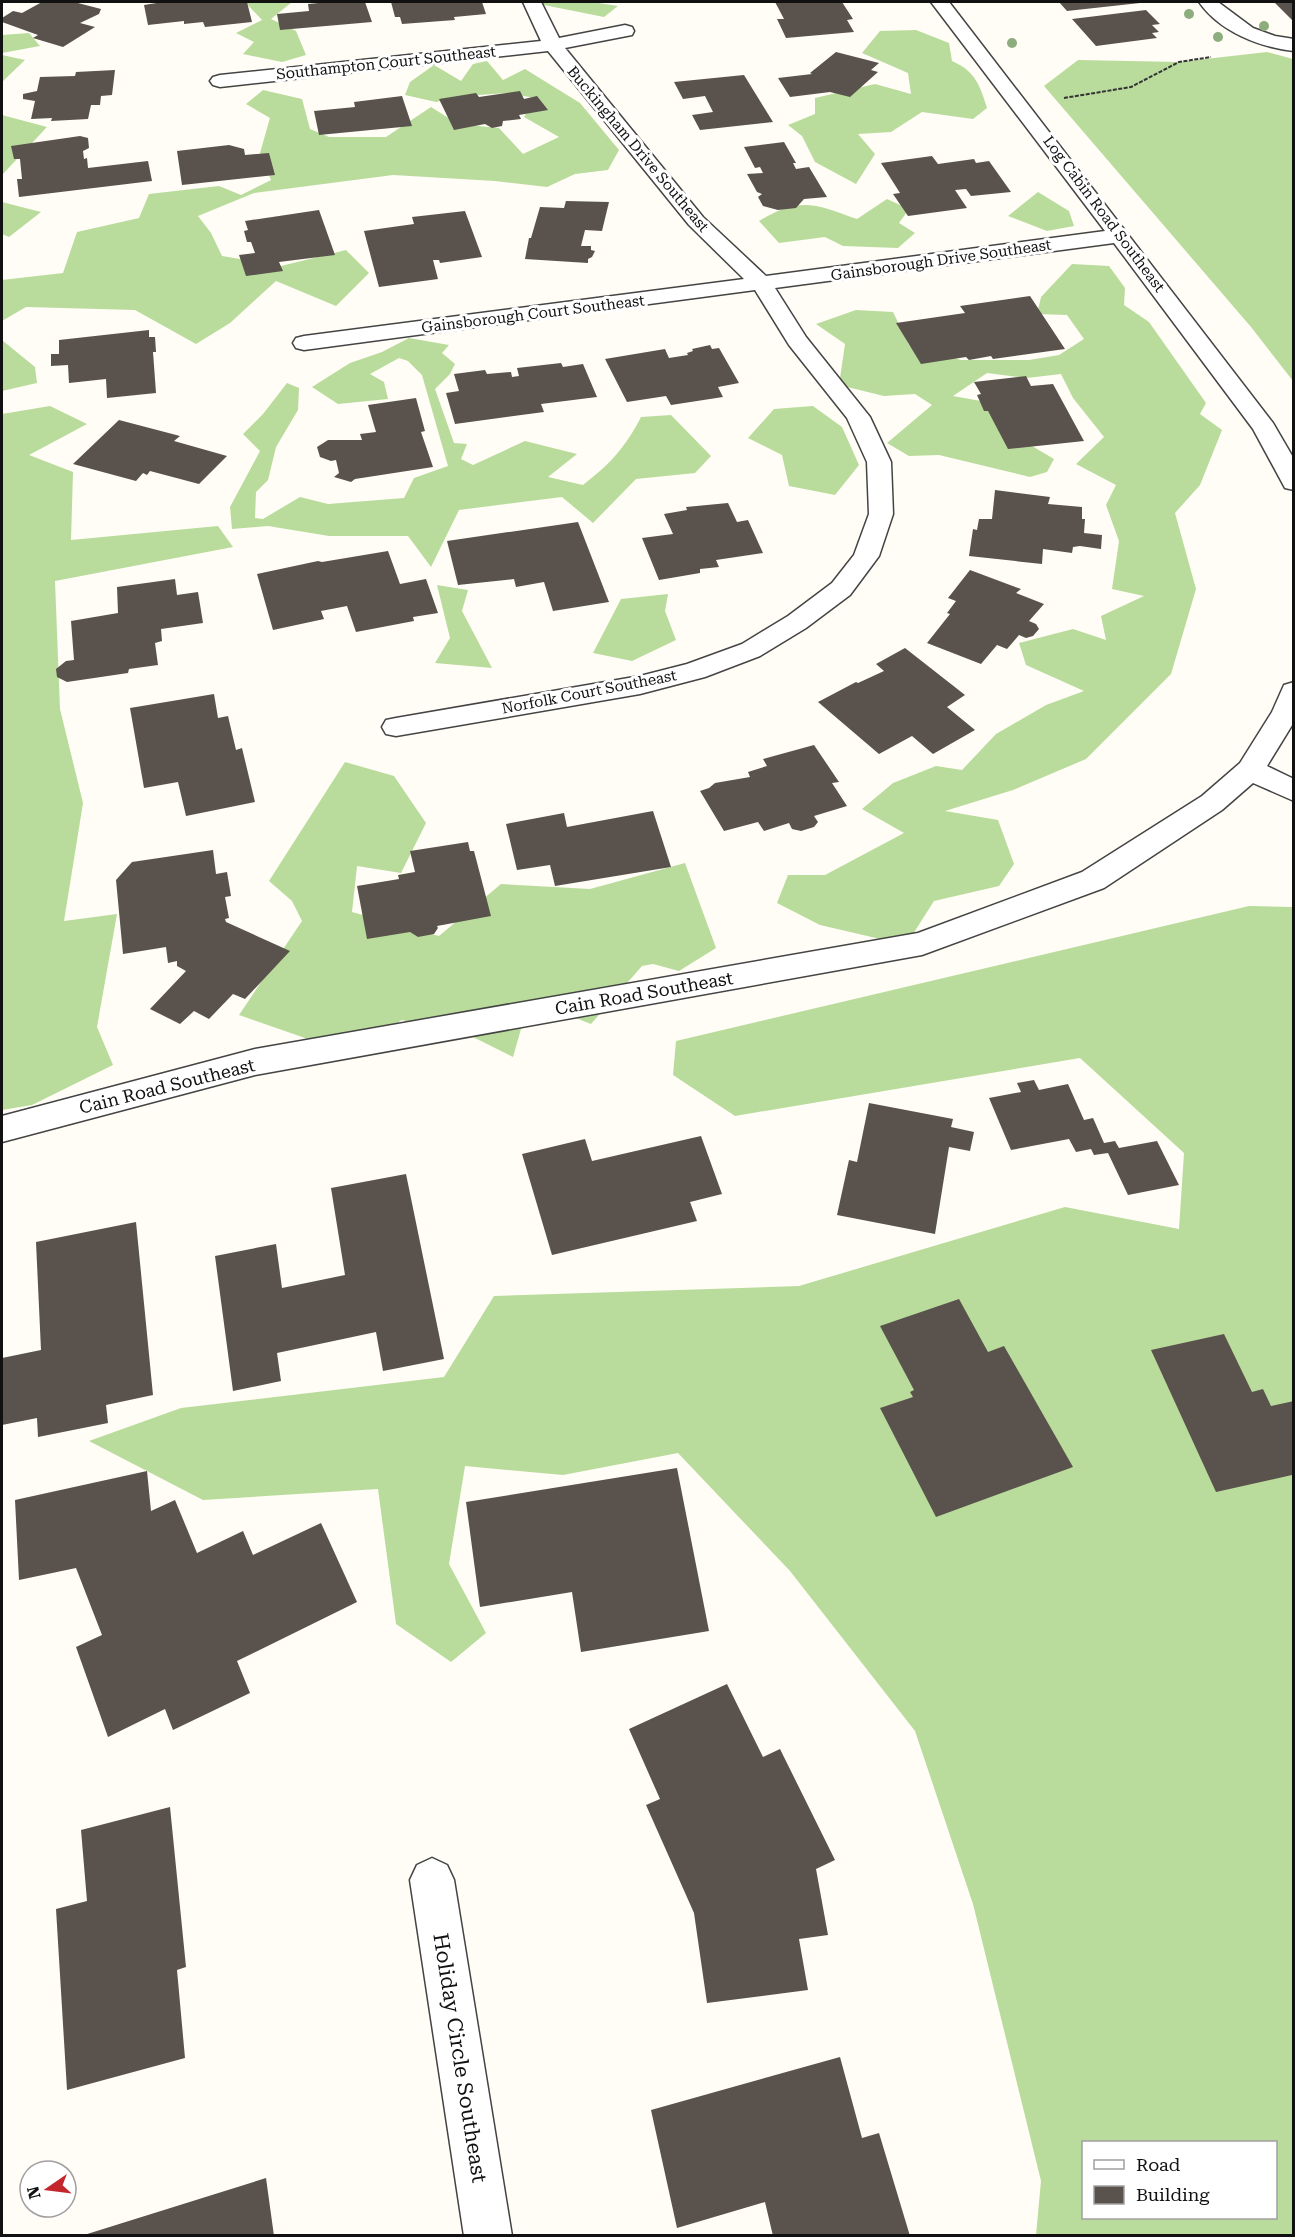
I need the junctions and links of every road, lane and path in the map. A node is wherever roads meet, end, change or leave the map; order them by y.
1 (532, 2) edge
2 (940, 2) edge
3 (1208, 2) edge
4 (625, 31) dead end
5 (553, 45) junction
6 (1293, 45) edge
7 (1220, 56) dead end
8 (220, 81) dead end
9 (1055, 99) dead end
10 (1119, 236) junction
11 (762, 284) junction
12 (303, 343) dead end
13 (1293, 483) edge
14 (1293, 691) edge
15 (396, 727) dead end
16 (1250, 770) junction
17 (1293, 791) edge
18 (2, 1129) edge
19 (432, 1880) dead end
20 (488, 2235) edge

1 - 5 street, Buckingham Drive Southeast
2 - 10 street, Log Cabin Road Southeast
3 - 6 street
4 - 5 street, Southampton Court Southeast
5 - 8 street, Southampton Court Southeast
5 - 11 street, Buckingham Drive Southeast
7 - 9 path
10 - 11 street, Gainsborough Drive Southeast
10 - 13 street, Log Cabin Road Southeast
11 - 12 street, Gainsborough Court Southeast
11 - 15 street, Norfolk Court Southeast
14 - 16 street
16 - 17 street
16 - 18 street, Cain Road Southeast
19 - 20 street, Holiday Circle Southeast

